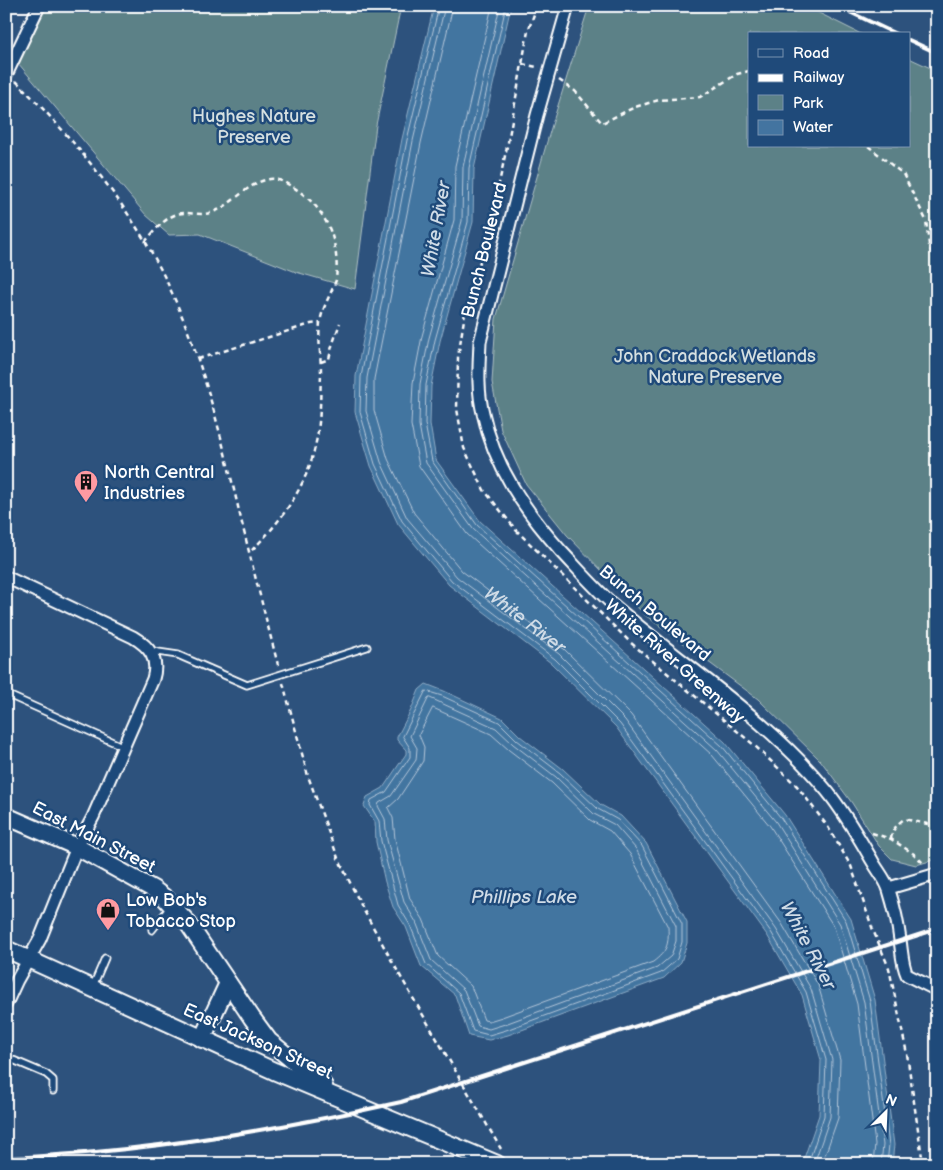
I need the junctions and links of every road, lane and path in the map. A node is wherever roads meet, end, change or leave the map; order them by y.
1 (39, 6) edge
2 (538, 6) edge
3 (568, 6) edge
4 (522, 64) junction
5 (748, 71) edge
6 (7, 74) edge
7 (549, 74) junction
8 (870, 148) edge
9 (145, 242) junction
10 (937, 267) edge
11 (320, 323) junction
12 (340, 323) dead end
13 (198, 359) junction
14 (321, 362) junction
15 (250, 552) junction
16 (6, 577) edge
17 (367, 647) dead end
18 (151, 651) junction
19 (280, 674) junction
20 (6, 694) edge
21 (124, 747) junction
22 (6, 816) edge
23 (937, 826) edge
24 (858, 837) junction
25 (891, 839) junction
26 (840, 845) junction
27 (77, 848) junction
28 (933, 875) edge
29 (889, 888) junction
30 (172, 905) junction
31 (152, 930) dead end
32 (6, 949) edge
33 (104, 958) dead end
34 (29, 959) junction
35 (228, 983) junction
36 (92, 988) junction
37 (937, 990) edge
38 (6, 1004) edge
39 (202, 1039) junction
40 (6, 1057) edge
41 (53, 1091) dead end
42 (339, 1097) junction
43 (501, 1160) edge
44 (923, 1164) edge

1 - 6 street
2 - 4 path, White River Greenway
3 - 7 street, Bunch Boulevard
4 - 7 path
4 - 26 path, White River Greenway
5 - 7 path
6 - 9 path
7 - 24 street, Bunch Boulevard
8 - 10 path
9 - 11 path
9 - 13 path
11 - 13 path
11 - 14 path
12 - 14 path
13 - 15 path
14 - 15 path
15 - 19 path
16 - 18 street
17 - 19 lane
18 - 19 lane
18 - 21 street
19 - 43 path
20 - 21 lane
21 - 27 street
22 - 27 main road, East Main Street
23 - 25 path
24 - 25 path
24 - 26 path
24 - 29 street, Bunch Boulevard
25 - 28 path
26 - 44 path, White River Greenway
27 - 30 main road, East Main Street
27 - 34 street
28 - 29 street
29 - 37 street, Bunch Boulevard
30 - 31 lane
30 - 35 main road, East Main Street
32 - 34 main road, East Jackson Street
33 - 36 lane
34 - 36 main road, East Jackson Street
34 - 38 street
35 - 39 main road
35 - 42 main road, East Main Street
36 - 39 main road, East Jackson Street
39 - 42 main road, East Jackson Street
40 - 41 lane
42 - 43 main road, East Jackson Street

